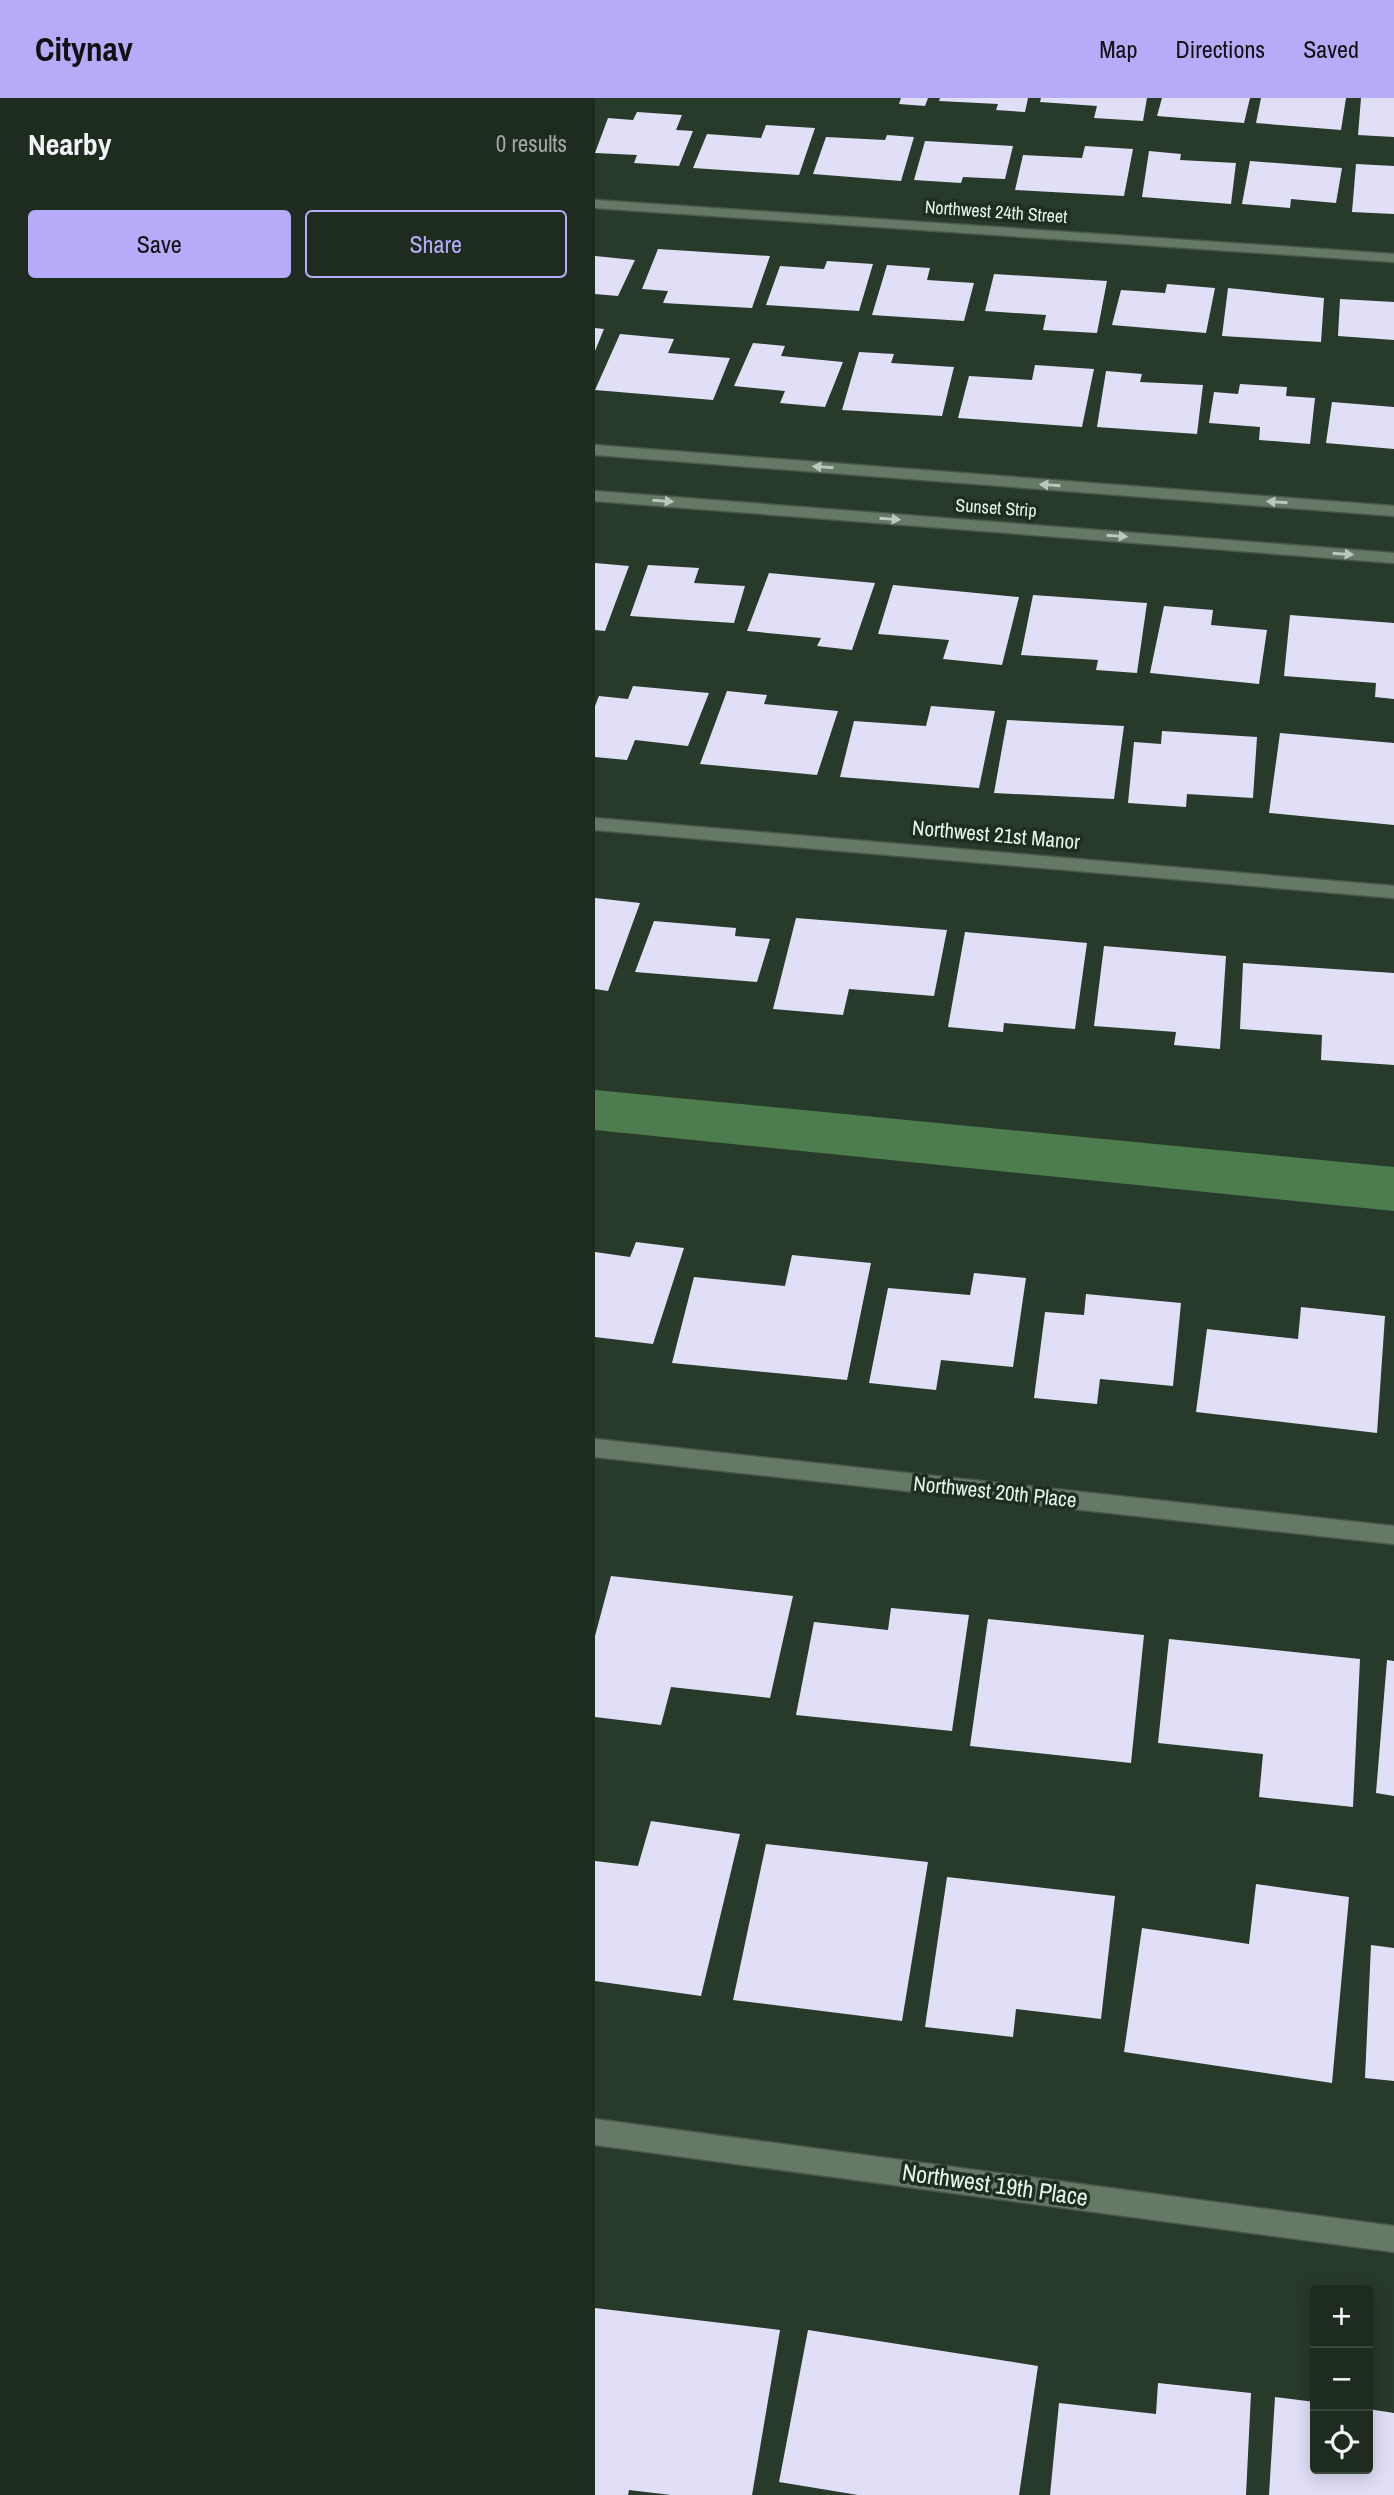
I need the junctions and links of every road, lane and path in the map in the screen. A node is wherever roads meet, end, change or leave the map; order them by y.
1 (595, 204) edge
2 (1394, 258) edge
3 (595, 450) edge
4 (595, 496) edge
5 (1394, 511) edge
6 (1394, 558) edge
7 (595, 824) edge
8 (1394, 892) edge
9 (595, 1448) edge
10 (1394, 1535) edge
11 (595, 2132) edge
12 (1394, 2239) edge

1 - 2 street, Northwest 24th Street
5 -> 3 street, Sunset Strip
4 -> 6 street, Sunset Strip
7 - 8 street, Northwest 21st Manor
9 - 10 street, Northwest 20th Place
11 - 12 street, Northwest 19th Place

